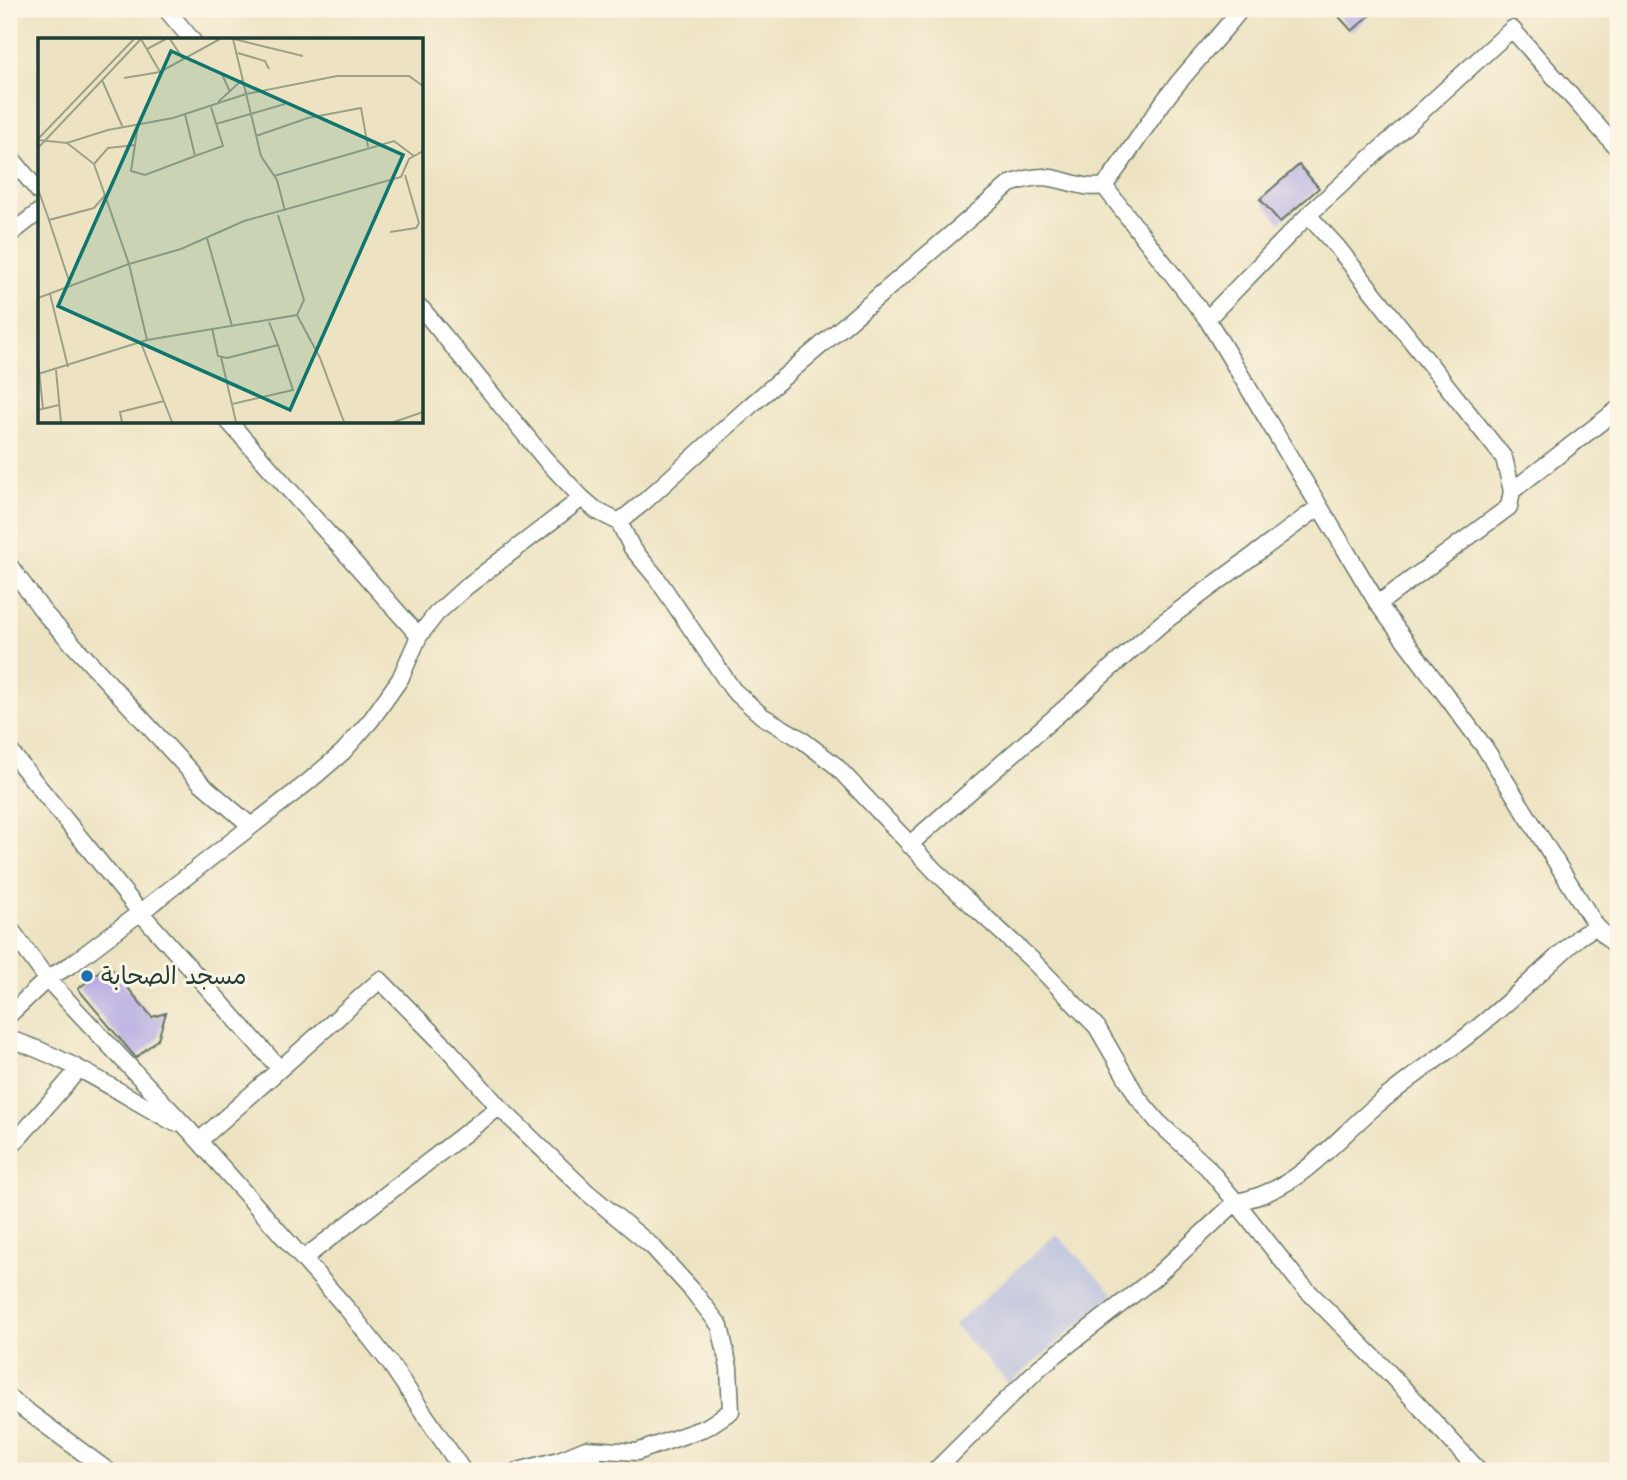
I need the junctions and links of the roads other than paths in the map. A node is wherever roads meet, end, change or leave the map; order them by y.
1 (166, 9) edge
2 (1241, 9) edge
3 (190, 38) edge
4 (1618, 149) edge
5 (9, 155) edge
6 (1104, 186) junction
7 (38, 191) edge
8 (38, 213) edge
9 (1308, 215) junction
10 (9, 235) edge
11 (424, 311) edge
12 (1207, 319) junction
13 (1618, 409) edge
14 (231, 424) edge
15 (1512, 491) junction
16 (582, 498) junction
17 (1319, 508) junction
18 (619, 522) junction
19 (9, 565) edge
20 (1378, 604) junction
21 (419, 636) junction
22 (9, 750) edge
23 (251, 826) junction
24 (909, 845) junction
25 (140, 912) junction
26 (1596, 926) junction
27 (9, 927) edge
28 (1618, 948) edge
29 (47, 979) junction
30 (9, 1015) edge
31 (9, 1040) edge
32 (79, 1069) junction
33 (281, 1069) junction
34 (499, 1107) junction
35 (194, 1136) junction
36 (9, 1149) edge
37 (1236, 1202) junction
38 (303, 1259) junction
39 (10, 1404) edge
40 (586, 1448) junction
41 (108, 1471) edge
42 (463, 1471) edge
43 (518, 1471) edge
44 (599, 1471) edge
45 (934, 1471) edge
46 (1478, 1471) edge

1 - 3 street
2 - 6 street
4 - 9 street
5 - 7 street
6 - 12 street
6 - 18 street
8 - 10 street
9 - 12 street
9 - 15 street
11 - 16 street
12 - 17 street
13 - 15 street
14 - 21 street
15 - 20 street
16 - 18 street
16 - 21 street
17 - 20 street
17 - 24 street
18 - 24 street
19 - 23 street
20 - 26 street
21 - 23 street
22 - 25 street
23 - 25 street
24 - 37 street
25 - 29 street
25 - 33 street
26 - 28 street
26 - 37 street
27 - 29 street
29 - 30 street
29 - 35 street
31 - 32 street
32 - 35 street
32 - 36 street
33 - 34 street
33 - 35 street
34 - 38 street
34 - 40 street
35 - 38 street
37 - 45 street
37 - 46 street
38 - 42 street
39 - 41 street
40 - 43 street
40 - 44 street

